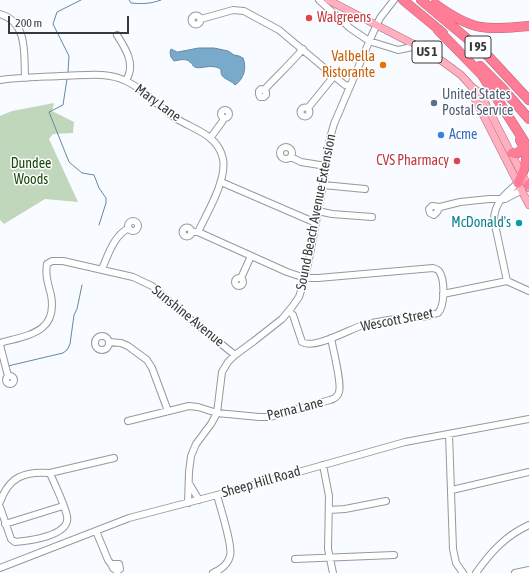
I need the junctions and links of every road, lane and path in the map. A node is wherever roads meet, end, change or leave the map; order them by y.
1 (319, 0) edge
2 (328, 0) edge
3 (394, 0) edge
4 (421, 0) edge
5 (430, 0) edge
6 (404, 1) edge
7 (0, 14) edge
8 (201, 19) dead end
9 (376, 26) junction
10 (529, 26) edge
11 (438, 30) junction
12 (117, 35) dead end
13 (369, 41) junction
14 (417, 46) junction
15 (302, 49) junction
16 (334, 76) junction
17 (24, 78) junction
18 (0, 80) edge
19 (126, 80) junction
20 (350, 86) junction
21 (472, 87) junction
22 (264, 90) dead end
23 (529, 100) edge
24 (308, 108) dead end
25 (224, 118) dead end
26 (510, 119) junction
27 (529, 119) edge
28 (211, 137) junction
29 (512, 153) junction
30 (291, 157) dead end
31 (326, 166) junction
32 (221, 182) junction
33 (525, 182) edge
34 (323, 185) junction
35 (365, 190) dead end
36 (500, 200) junction
37 (529, 205) edge
38 (440, 207) dead end
39 (318, 211) junction
40 (372, 217) dead end
41 (316, 223) junction
42 (129, 228) dead end
43 (191, 232) dead end
44 (198, 232) junction
45 (251, 256) junction
46 (102, 269) junction
47 (241, 278) dead end
48 (305, 278) junction
49 (507, 281) junction
50 (529, 291) edge
51 (443, 294) junction
52 (289, 311) junction
53 (331, 338) junction
54 (109, 342) dead end
55 (0, 344) edge
56 (234, 354) junction
57 (8, 376) dead end
58 (168, 411) junction
59 (217, 413) junction
60 (529, 420) edge
61 (128, 422) dead end
62 (449, 434) junction
63 (114, 458) dead end
64 (324, 464) junction
65 (529, 472) edge
66 (50, 473) junction
67 (190, 485) junction
68 (452, 490) junction
69 (217, 495) junction
70 (194, 501) junction
71 (386, 501) dead end
72 (0, 502) edge
73 (64, 506) junction
74 (0, 507) edge
75 (329, 510) junction
76 (5, 524) junction
77 (529, 526) edge
78 (96, 531) junction
79 (48, 536) junction
80 (53, 548) junction
81 (394, 555) dead end
82 (329, 557) junction
83 (296, 559) dead end
84 (111, 564) dead end
85 (480, 566) junction
86 (0, 568) edge
87 (529, 570) edge
88 (213, 573) edge
89 (333, 573) edge
90 (463, 573) edge
91 (476, 573) edge
92 (485, 573) edge
93 (515, 573) edge

1 - 13 street
2 - 9 main road, US 1
3 - 9 street, Sound Beach Avenue Extension
4 - 23 highway, I 95
5 - 10 highway
6 - 11 highway, I 95
7 - 17 street
8 - 15 street
9 - 13 street, Sound Beach Avenue Extension
9 - 14 main road, US 1
11 - 26 highway
11 - 27 highway, I 95
12 - 19 street
13 - 14 street
13 - 20 street, Sound Beach Avenue Extension
14 - 21 main road, US 1
15 - 16 street
15 - 22 street
16 - 20 street
16 - 24 street
17 - 18 street, Mary Lane
17 - 19 street, Mary Lane
19 - 28 street, Mary Lane
20 - 31 street, Sound Beach Avenue Extension
21 - 29 main road, US 1
21 - 33 main road, US 1
25 - 28 street
26 - 29 highway
26 - 33 highway
28 - 32 street, Mary Lane
29 - 33 main road, US 1
30 - 31 street
31 - 34 street, Sound Beach Avenue Extension
32 - 41 street
32 - 44 street, Mary Lane
33 - 36 street
33 - 37 main road, US 1
34 - 35 street
34 - 39 street, Sound Beach Avenue Extension
36 - 38 street
36 - 49 street
39 - 40 street
39 - 41 street, Sound Beach Avenue Extension
41 - 48 street, Sound Beach Avenue Extension
42 - 46 street
43 - 44 street
44 - 45 street
45 - 47 street
45 - 48 street
46 - 55 street, Sunshine Avenue
46 - 56 street, Sunshine Avenue
48 - 51 street
48 - 52 street, Sound Beach Avenue Extension
49 - 50 street
49 - 51 street
51 - 53 street, Wescott Street
52 - 53 street, Wescott Street
52 - 56 street, Sound Beach Avenue Extension
53 - 59 street, Perna Lane
54 - 58 street
55 - 57 street
56 - 59 street, Sound Beach Avenue Extension
58 - 59 street, Perna Lane
58 - 61 street, Perna Lane
59 - 67 street, Sound Beach Avenue Extension
60 - 62 street, Sheep Hill Road
62 - 64 street, Sheep Hill Road
62 - 68 street
63 - 66 street
64 - 69 street, Sheep Hill Road
64 - 75 street
65 - 68 street
66 - 72 street
66 - 73 street
67 - 70 street, Sound Beach Avenue Extension
67 - 70 street
68 - 90 street
69 - 70 street, Sheep Hill Road
69 - 88 street
70 - 78 street, Sheep Hill Road
71 - 75 street
73 - 76 street
73 - 79 street
74 - 76 street
75 - 82 street
76 - 79 street
77 - 85 street
78 - 80 street, Sheep Hill Road
78 - 84 street
79 - 80 street
80 - 86 street, Sheep Hill Road
81 - 82 street
82 - 83 street
82 - 89 street
85 - 91 street
85 - 92 street
87 - 93 street

